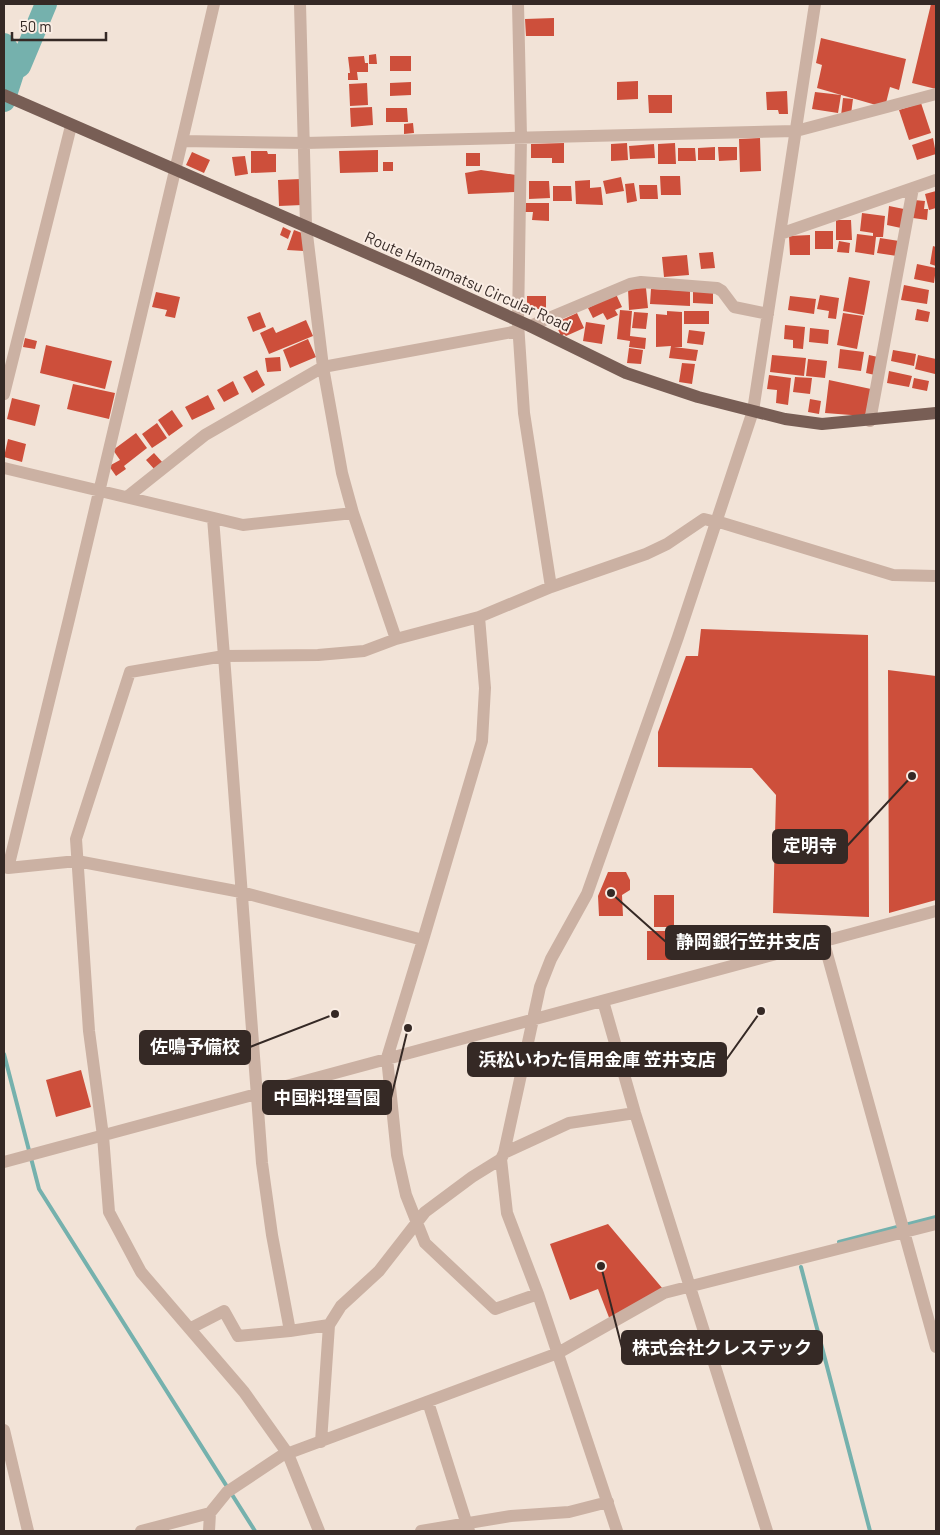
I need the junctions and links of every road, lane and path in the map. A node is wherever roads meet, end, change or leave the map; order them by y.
1 (214, 4) edge
2 (300, 4) edge
3 (518, 4) edge
4 (815, 4) edge
5 (936, 94) edge
6 (4, 95) edge
7 (71, 126) junction
8 (796, 131) junction
9 (520, 137) junction
10 (182, 142) junction
11 (304, 143) junction
12 (175, 169) junction
13 (936, 180) edge
14 (912, 188) junction
15 (306, 226) junction
16 (780, 234) junction
17 (768, 314) junction
18 (522, 326) junction
19 (324, 367) junction
20 (4, 394) edge
21 (753, 411) junction
22 (936, 413) edge
23 (870, 421) junction
24 (4, 468) edge
25 (98, 491) junction
26 (127, 496) junction
27 (353, 514) junction
28 (213, 518) junction
29 (716, 522) junction
30 (936, 576) edge
31 (551, 587) junction
32 (479, 616) junction
33 (396, 639) junction
34 (224, 656) junction
35 (77, 861) junction
36 (6, 867) edge
37 (241, 892) junction
38 (936, 911) edge
39 (423, 940) junction
40 (824, 943) junction
41 (602, 1001) junction
42 (532, 1019) junction
43 (387, 1058) junction
44 (258, 1095) junction
45 (635, 1113) junction
46 (103, 1136) junction
47 (502, 1156) junction
48 (4, 1162) edge
49 (416, 1223) junction
50 (936, 1224) edge
51 (903, 1226) junction
52 (691, 1286) junction
53 (538, 1294) junction
54 (329, 1325) junction
55 (191, 1328) junction
56 (290, 1331) junction
57 (936, 1347) edge
58 (558, 1353) junction
59 (428, 1402) junction
60 (4, 1430) edge
61 (321, 1442) junction
62 (288, 1454) junction
63 (608, 1502) junction
64 (210, 1513) junction
65 (468, 1527) edge
66 (28, 1531) edge
67 (140, 1531) edge
68 (209, 1531) edge
69 (320, 1531) edge
70 (421, 1531) edge
71 (617, 1531) edge
72 (767, 1531) edge

1 - 10 street
2 - 11 street
3 - 9 street
4 - 8 street
5 - 8 street
6 - 7 main road, Route Hamamatsu Circular Road
7 - 12 main road, Route Hamamatsu Circular Road
7 - 20 street
8 - 9 street
8 - 16 street
9 - 11 street
9 - 18 street
10 - 11 street
10 - 12 street
11 - 15 street
12 - 15 main road, Route Hamamatsu Circular Road
12 - 25 street
13 - 14 street
14 - 16 street
14 - 23 street
15 - 18 main road, Route Hamamatsu Circular Road
15 - 19 street
16 - 17 street
17 - 18 street
17 - 21 street
18 - 19 street
18 - 21 main road, Route Hamamatsu Circular Road
18 - 31 street
19 - 26 street
19 - 27 street
21 - 23 main road, Route Hamamatsu Circular Road
21 - 29 street
22 - 23 main road, Route Hamamatsu Circular Road
24 - 25 street
25 - 26 street
25 - 36 street
26 - 28 street
27 - 28 street
27 - 33 street
28 - 34 street
29 - 30 street
29 - 31 street
29 - 42 street
31 - 32 street
32 - 33 street
32 - 39 street
33 - 34 street
34 - 35 street
34 - 37 street
35 - 36 street
35 - 37 street
35 - 46 street
37 - 39 street
37 - 44 street
38 - 40 street
39 - 43 street
40 - 41 street
40 - 51 street
41 - 42 street
41 - 45 street
42 - 43 street
42 - 47 street
43 - 44 street
43 - 49 street
44 - 46 street
44 - 56 street
45 - 47 street
45 - 52 street
46 - 48 street
46 - 55 street
47 - 49 street
47 - 53 street
49 - 53 street
49 - 54 street
50 - 51 street
51 - 52 street
51 - 57 street
52 - 58 street
52 - 72 street
53 - 58 street
54 - 56 street
54 - 61 street
55 - 56 street
55 - 62 street
58 - 59 street
58 - 63 street
59 - 61 street
59 - 65 street
60 - 66 street
61 - 62 street
62 - 64 street
62 - 69 street
63 - 65 street
63 - 71 street
64 - 67 street
64 - 68 street
65 - 70 street

